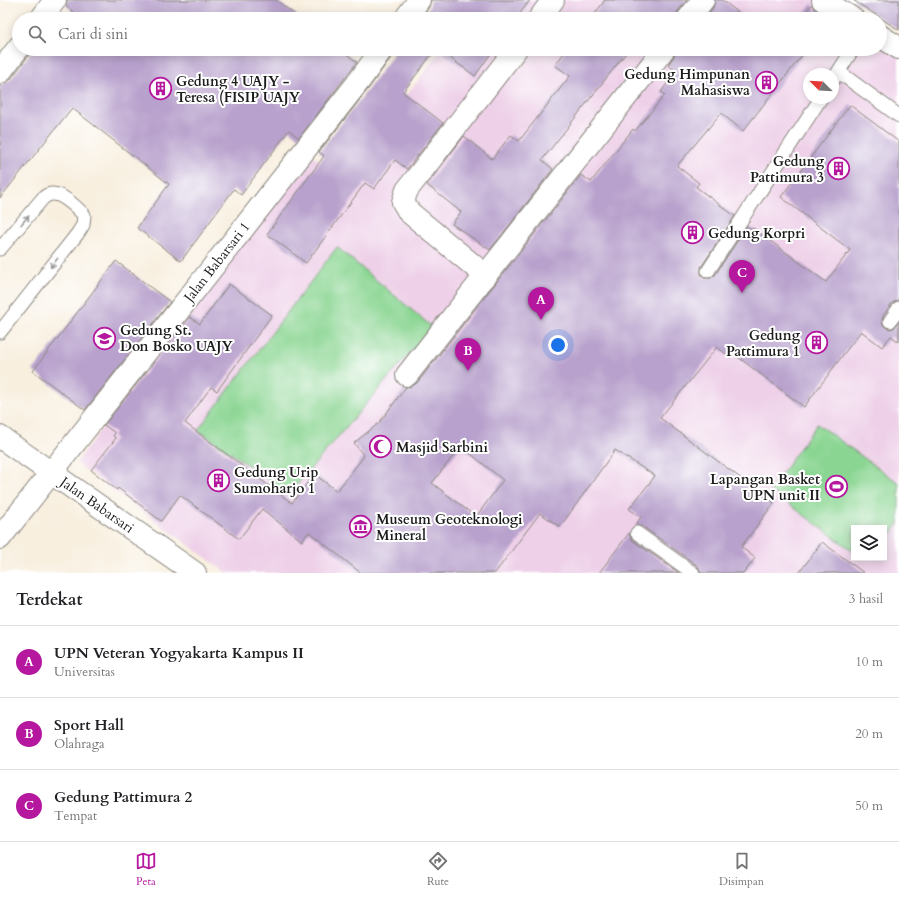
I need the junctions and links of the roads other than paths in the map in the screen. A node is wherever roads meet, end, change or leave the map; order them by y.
1 (55, 0) edge
2 (419, 0) edge
3 (554, 0) edge
4 (702, 0) edge
5 (822, 0) edge
6 (46, 12) edge
7 (410, 12) edge
8 (545, 12) edge
9 (693, 12) edge
10 (842, 12) edge
11 (887, 40) edge
12 (899, 48) edge
13 (12, 56) edge
14 (377, 56) edge
15 (511, 56) edge
16 (659, 56) edge
17 (849, 56) edge
18 (0, 72) edge
19 (839, 72) edge
20 (839, 78) edge
21 (817, 104) edge
22 (899, 116) edge
23 (0, 249) edge
24 (708, 271) dead end
25 (486, 276) junction
26 (899, 308) edge
27 (890, 321) dead end
28 (0, 332) edge
29 (407, 375) dead end
30 (0, 437) edge
31 (52, 474) junction
32 (637, 533) dead end
33 (0, 538) edge
34 (195, 573) edge
35 (693, 573) edge

1 - 6 street
2 - 7 street
3 - 8 street
4 - 9 street
5 - 10 street
11 - 12 street
13 - 18 street
14 - 31 street, Jalan Babarsari 1
15 - 25 street
16 - 25 street
17 - 19 lane
20 - 22 lane
21 - 24 lane
23 -> 28 lane
25 - 29 street
26 - 27 lane
30 - 31 street, Jalan Babarsari
31 - 33 street, Jalan Babarsari 1
31 - 34 street, Jalan Babarsari
32 - 35 lane

